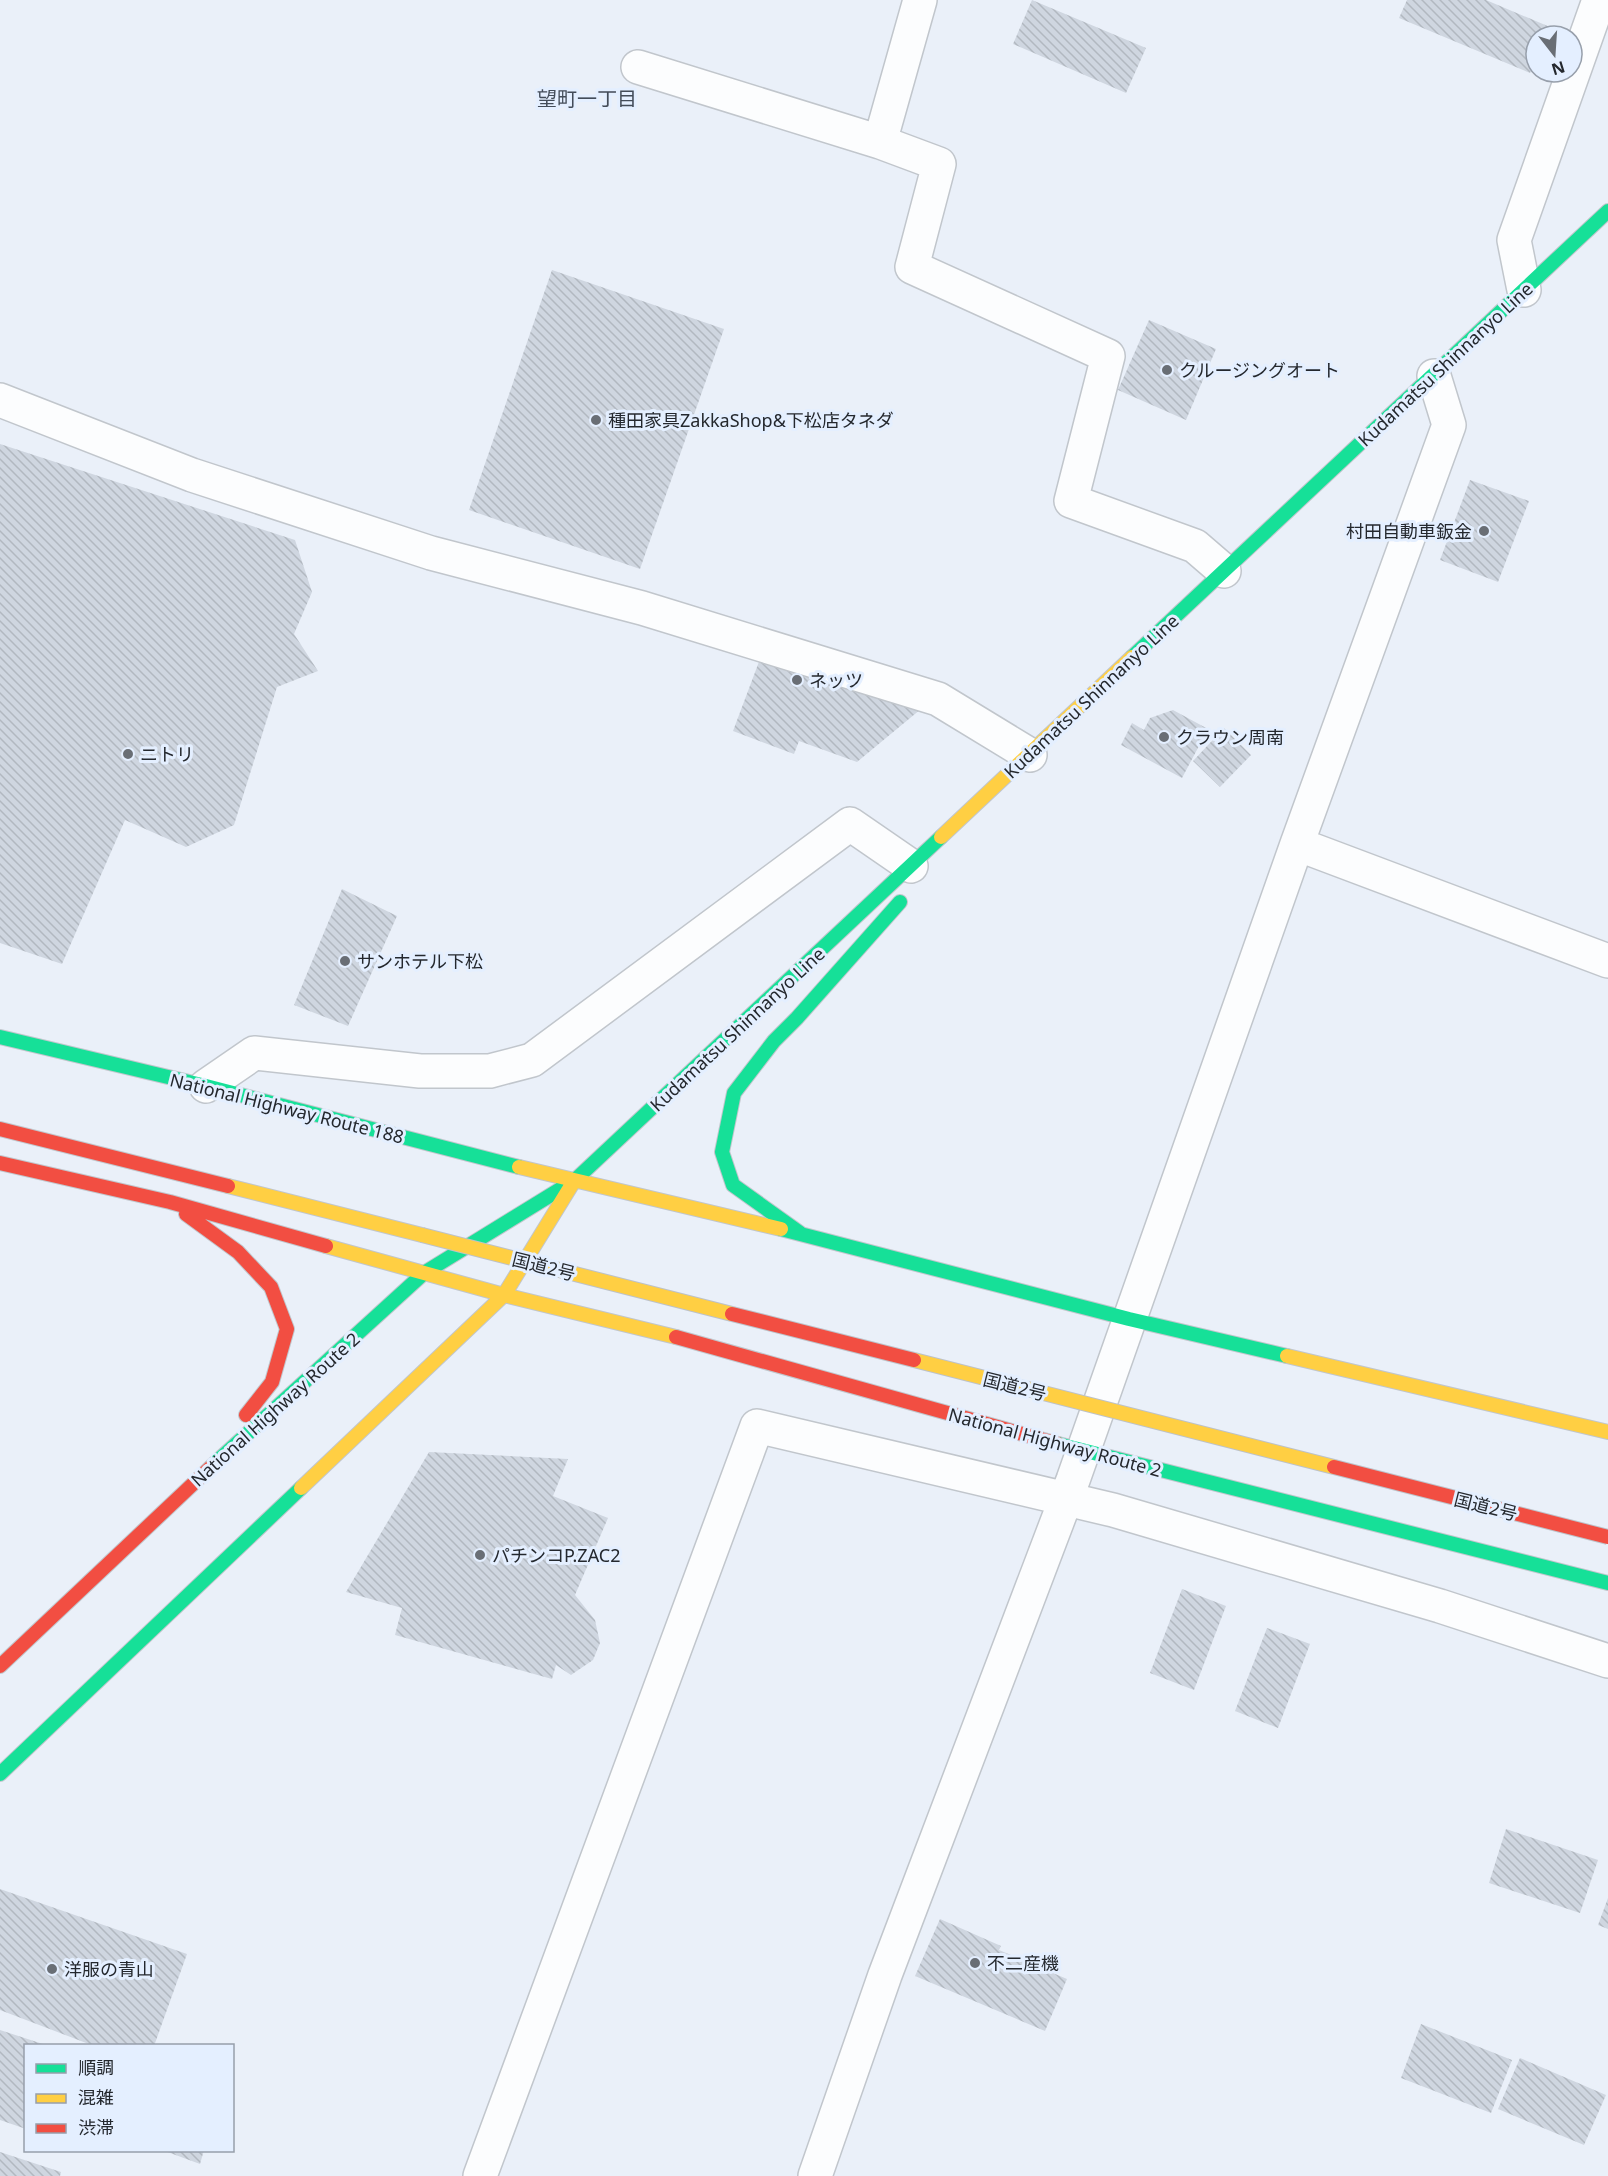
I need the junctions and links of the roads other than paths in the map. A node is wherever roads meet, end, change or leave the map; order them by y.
1 (920, 0) edge
2 (1599, 0) edge
3 (638, 67) dead end
4 (880, 142) junction
5 (1608, 211) edge
6 (1524, 290) junction
7 (1434, 376) junction
8 (0, 400) edge
9 (1224, 571) junction
10 (1030, 755) junction
11 (1297, 844) junction
12 (918, 874) junction
13 (1608, 961) edge
14 (0, 1037) edge
15 (206, 1086) junction
16 (0, 1129) edge
17 (0, 1163) edge
18 (574, 1181) junction
19 (170, 1202) junction
20 (800, 1233) junction
21 (424, 1273) junction
22 (504, 1295) junction
23 (1129, 1319) junction
24 (1608, 1432) edge
25 (1083, 1451) junction
26 (184, 1491) junction
27 (1066, 1497) junction
28 (1608, 1537) edge
29 (1608, 1582) edge
30 (1608, 1661) edge
31 (0, 1666) edge
32 (0, 1774) edge
33 (480, 2176) edge
34 (815, 2176) edge

1 - 4 street
2 - 6 street
3 - 4 street
4 - 9 street
5 - 6 main road, Kudamatsu Shinnanyo Line
6 - 7 main road, Kudamatsu Shinnanyo Line
7 - 9 main road, Kudamatsu Shinnanyo Line
7 - 11 street
8 - 10 street
9 - 10 main road, Kudamatsu Shinnanyo Line
10 - 12 main road, Kudamatsu Shinnanyo Line
10 - 12 main road
11 - 13 street
11 - 23 street
12 - 15 street
12 - 18 main road, Kudamatsu Shinnanyo Line
12 - 20 main road
14 - 15 main road, National Highway Route 188
15 - 18 main road, National Highway Route 188
16 - 28 main road, 国道2号, bridge
17 - 19 main road
18 - 20 main road
18 - 21 main road, National Highway Route 2
18 - 22 main road
19 - 21 main road
19 - 26 main road
20 - 23 main road
21 - 22 main road
21 - 26 main road, National Highway Route 2
22 - 25 main road, National Highway Route 2
22 - 32 main road
23 - 24 main road
23 - 25 street
25 - 27 street
25 - 29 main road, National Highway Route 2
26 - 31 main road, National Highway Route 2
27 - 30 street
27 - 33 street
27 - 34 street

